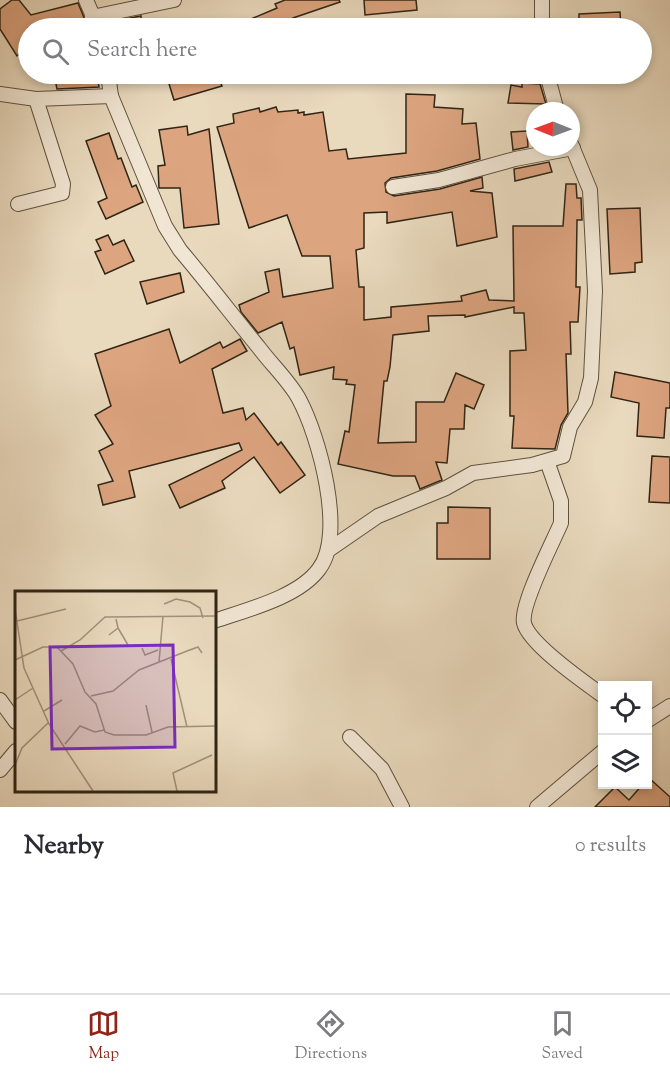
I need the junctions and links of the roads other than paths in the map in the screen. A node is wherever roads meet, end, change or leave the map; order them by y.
1 (86, 0) edge
2 (174, 0) edge
3 (542, 0) edge
4 (93, 18) edge
5 (112, 18) edge
6 (542, 18) edge
7 (109, 84) edge
8 (550, 84) edge
9 (0, 94) edge
10 (111, 96) junction
11 (36, 99) junction
12 (555, 102) edge
13 (528, 156) edge
14 (576, 156) edge
15 (393, 187) dead end
16 (18, 204) dead end
17 (547, 461) junction
18 (330, 549) junction
19 (216, 620) edge
20 (598, 691) edge
21 (0, 700) edge
22 (670, 706) edge
23 (652, 717) edge
24 (15, 721) edge
25 (350, 737) dead end
26 (15, 752) edge
27 (598, 756) edge
28 (0, 770) edge
29 (402, 807) edge
30 (537, 807) edge

1 - 4 street
2 - 5 street
3 - 6 street
7 - 10 street
8 - 12 street
9 - 11 street
10 - 11 street
10 - 18 street
11 - 16 street
13 - 15 street
14 - 17 street
17 - 18 street
17 - 20 street
18 - 19 street
21 - 24 street
22 - 23 street
25 - 29 street
26 - 28 street
27 - 30 street

